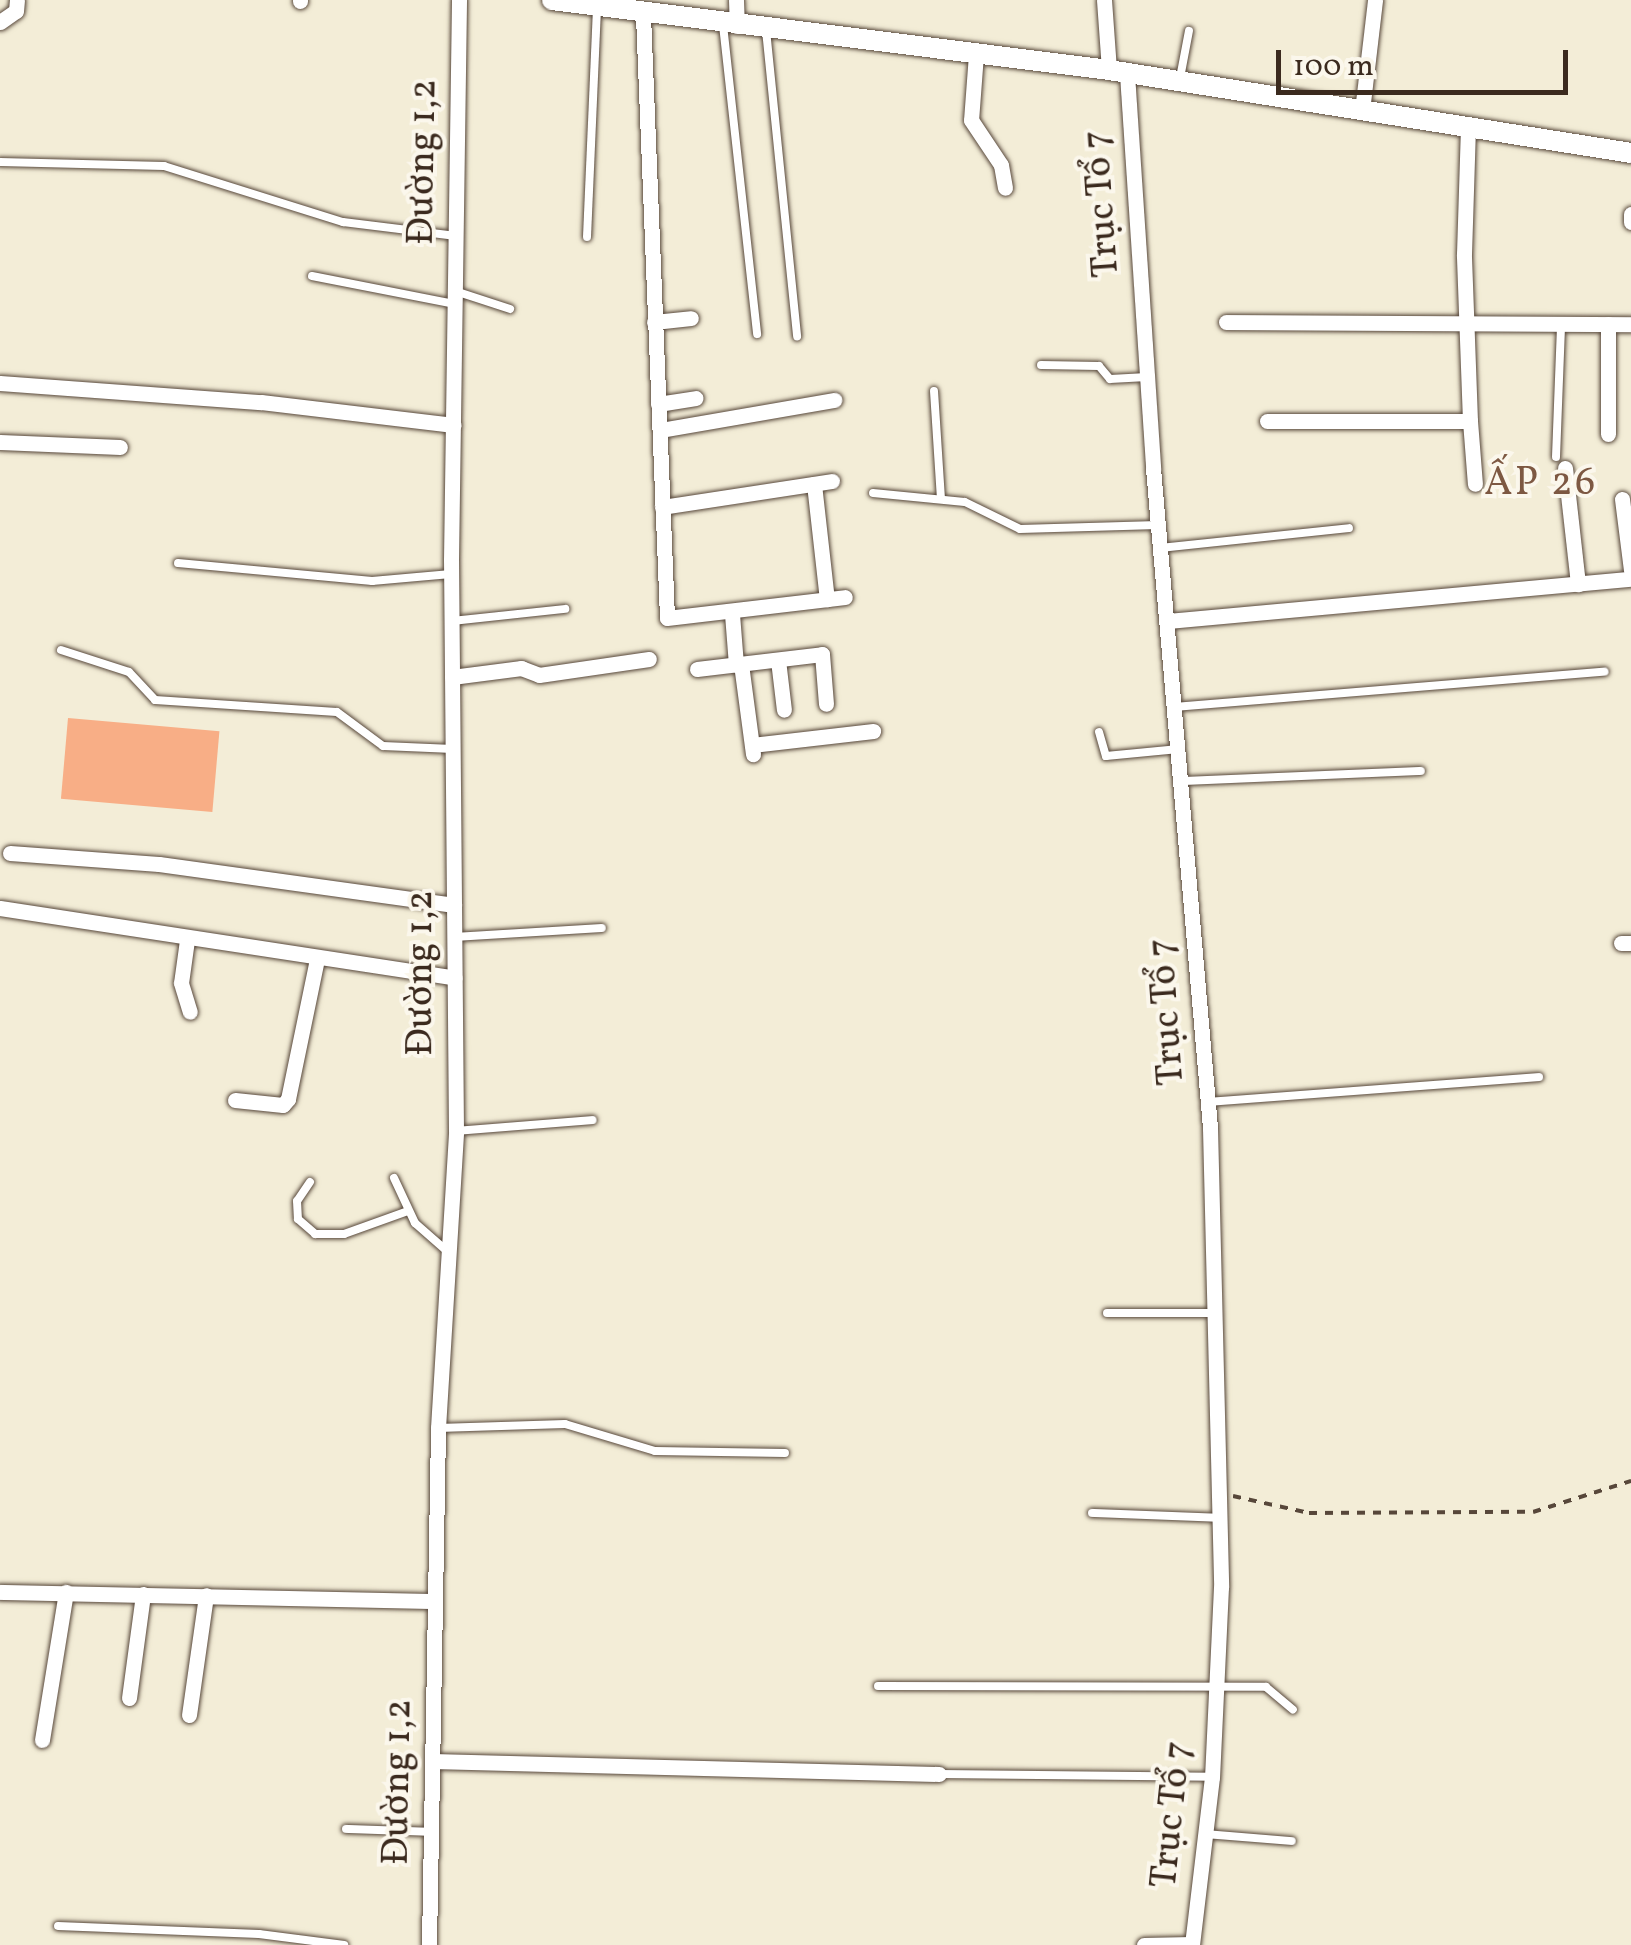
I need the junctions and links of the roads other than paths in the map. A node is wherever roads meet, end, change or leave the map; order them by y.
1 (16, 0) edge
2 (459, 0) edge
3 (552, 0) edge
4 (736, 0) edge
5 (1104, 0) edge
6 (1375, 0) edge
7 (567, 1) edge
8 (597, 6) junction
9 (669, 9) edge
10 (644, 15) junction
11 (0, 22) edge
12 (730, 25) junction
13 (766, 30) junction
14 (1189, 31) dead end
15 (976, 54) junction
16 (1118, 72) junction
17 (1180, 82) junction
18 (1362, 111) junction
19 (1468, 128) junction
20 (1631, 153) edge
21 (0, 162) edge
22 (1005, 188) dead end
23 (1631, 214) edge
24 (1631, 222) edge
25 (456, 236) junction
26 (587, 237) dead end
27 (312, 276) dead end
28 (455, 297) junction
29 (510, 309) dead end
30 (690, 318) dead end
31 (654, 322) junction
32 (1226, 322) dead end
33 (1467, 324) junction
34 (1608, 324) junction
35 (1631, 324) edge
36 (1560, 325) junction
37 (756, 334) dead end
38 (798, 336) dead end
39 (1040, 364) dead end
40 (1147, 377) junction
41 (0, 383) edge
42 (934, 391) dead end
43 (696, 398) dead end
44 (834, 400) dead end
45 (658, 404) junction
46 (1267, 421) dead end
47 (1470, 421) junction
48 (454, 425) junction
49 (660, 430) junction
50 (1608, 434) dead end
51 (0, 442) edge
52 (120, 447) dead end
53 (0, 451) edge
54 (1561, 462) joint
55 (832, 481) dead end
56 (814, 484) junction
57 (1475, 484) dead end
58 (874, 493) dead end
59 (942, 498) junction
60 (1622, 500) dead end
61 (662, 507) junction
62 (1158, 525) junction
63 (1349, 528) dead end
64 (1160, 548) junction
65 (178, 563) dead end
66 (1631, 570) edge
67 (451, 574) junction
68 (1631, 579) edge
69 (1578, 584) junction
70 (845, 597) dead end
71 (827, 599) junction
72 (564, 608) dead end
73 (732, 614) junction
74 (1166, 621) junction
75 (452, 622) junction
76 (61, 650) dead end
77 (650, 659) dead end
78 (778, 660) junction
79 (738, 664) junction
80 (697, 669) dead end
81 (1605, 672) dead end
82 (452, 677) junction
83 (826, 704) dead end
84 (1175, 707) junction
85 (784, 710) dead end
86 (873, 731) dead end
87 (1099, 732) dead end
88 (453, 749) junction
89 (1179, 749) junction
90 (1421, 771) dead end
91 (1182, 782) junction
92 (10, 852) dead end
93 (454, 905) junction
94 (0, 908) edge
95 (602, 928) dead end
96 (454, 936) junction
97 (188, 940) junction
98 (317, 959) junction
99 (454, 978) junction
100 (190, 1012) dead end
101 (1539, 1077) dead end
102 (235, 1100) dead end
103 (1208, 1102) junction
104 (593, 1120) dead end
105 (456, 1131) junction
106 (394, 1178) dead end
107 (310, 1182) dead end
108 (408, 1211) junction
109 (452, 1255) junction
110 (1106, 1313) dead end
111 (1215, 1313) junction
112 (438, 1428) junction
113 (785, 1453) dead end
114 (1092, 1513) dead end
115 (1220, 1518) junction
116 (0, 1592) edge
117 (66, 1592) junction
118 (143, 1594) junction
119 (206, 1595) junction
120 (435, 1601) junction
121 (1216, 1684) junction
122 (878, 1686) dead end
123 (129, 1698) dead end
124 (1293, 1710) dead end
125 (189, 1715) dead end
126 (42, 1740) dead end
127 (432, 1761) junction
128 (939, 1774) joint
129 (1212, 1777) junction
130 (346, 1828) dead end
131 (431, 1832) junction
132 (1206, 1834) junction
133 (1292, 1842) dead end
134 (58, 1926) dead end
135 (344, 1945) edge
136 (429, 1945) edge
137 (1144, 1945) edge
138 (1192, 1945) edge

1 - 11 street
2 - 25 street, Đường 1,2
3 - 7 street
4 - 12 street
5 - 16 street, Trục Tổ 7
6 - 18 street
7 - 8 street
8 - 10 street
8 - 26 lane
9 - 10 street
9 - 12 street
10 - 31 street
12 - 13 street
12 - 37 lane
13 - 15 street
13 - 38 lane
14 - 17 lane
15 - 16 street
15 - 22 street
16 - 17 street
16 - 40 street, Trục Tổ 7
17 - 18 street
18 - 19 street
19 - 20 street
19 - 33 street
21 - 25 lane
23 - 24 street
25 - 28 street, Đường 1,2
27 - 28 lane
28 - 29 lane
28 - 48 street, Đường 1,2
30 - 31 street
31 - 45 street
32 - 33 street
33 - 36 street
33 - 47 street
34 - 35 street
34 - 36 street
34 - 50 street
36 - 54 lane
39 - 40 lane
40 - 62 street, Trục Tổ 7
41 - 48 street
42 - 59 lane
43 - 45 street
44 - 49 street
45 - 49 street
46 - 47 street
47 - 57 street
48 - 67 street, Đường 1,2
49 - 61 street
51 - 52 street
51 - 53 lane
54 - 69 street
55 - 56 street
56 - 61 street
56 - 71 street
58 - 59 lane
59 - 62 lane
60 - 66 street
61 - 73 street
62 - 64 street, Trục Tổ 7
63 - 64 lane
64 - 74 street, Trục Tổ 7
65 - 67 lane
67 - 75 street, Đường 1,2
68 - 69 street
69 - 74 street
70 - 71 street
71 - 73 street
72 - 75 lane
73 - 79 street
74 - 84 street, Trục Tổ 7
75 - 82 street, Đường 1,2
76 - 88 lane
77 - 82 street
78 - 79 street
78 - 83 street
78 - 85 street
79 - 80 street
79 - 86 street
81 - 84 lane
82 - 88 street, Đường 1,2
84 - 89 street, Trục Tổ 7
87 - 89 lane
88 - 93 street, Đường 1,2
89 - 91 street, Trục Tổ 7
90 - 91 lane
91 - 103 street, Trục Tổ 7
92 - 93 street
93 - 96 street, Đường 1,2
94 - 97 street
95 - 96 lane
96 - 99 street, Đường 1,2
97 - 98 street
97 - 100 street
98 - 99 street
98 - 102 street
99 - 105 street, Đường 1,2
101 - 103 lane
103 - 111 street, Trục Tổ 7
104 - 105 lane
105 - 109 street, Đường 1,2
106 - 108 lane
107 - 108 lane
108 - 109 lane
109 - 112 street, Đường 1,2
110 - 111 lane
111 - 115 street, Trục Tổ 7
112 - 113 lane
112 - 120 street, Đường 1,2
114 - 115 lane
115 - 121 street, Trục Tổ 7
116 - 117 street
117 - 118 street
117 - 126 street
118 - 119 street
118 - 123 street
119 - 120 street
119 - 125 street
120 - 127 street, Đường 1,2
121 - 122 lane
121 - 124 lane
121 - 129 street, Trục Tổ 7
127 - 128 street
127 - 131 street, Đường 1,2
128 - 129 lane
129 - 132 street, Trục Tổ 7
130 - 131 lane
131 - 136 street, Đường 1,2
132 - 133 lane
132 - 138 street, Trục Tổ 7
134 - 135 lane
137 - 138 street

